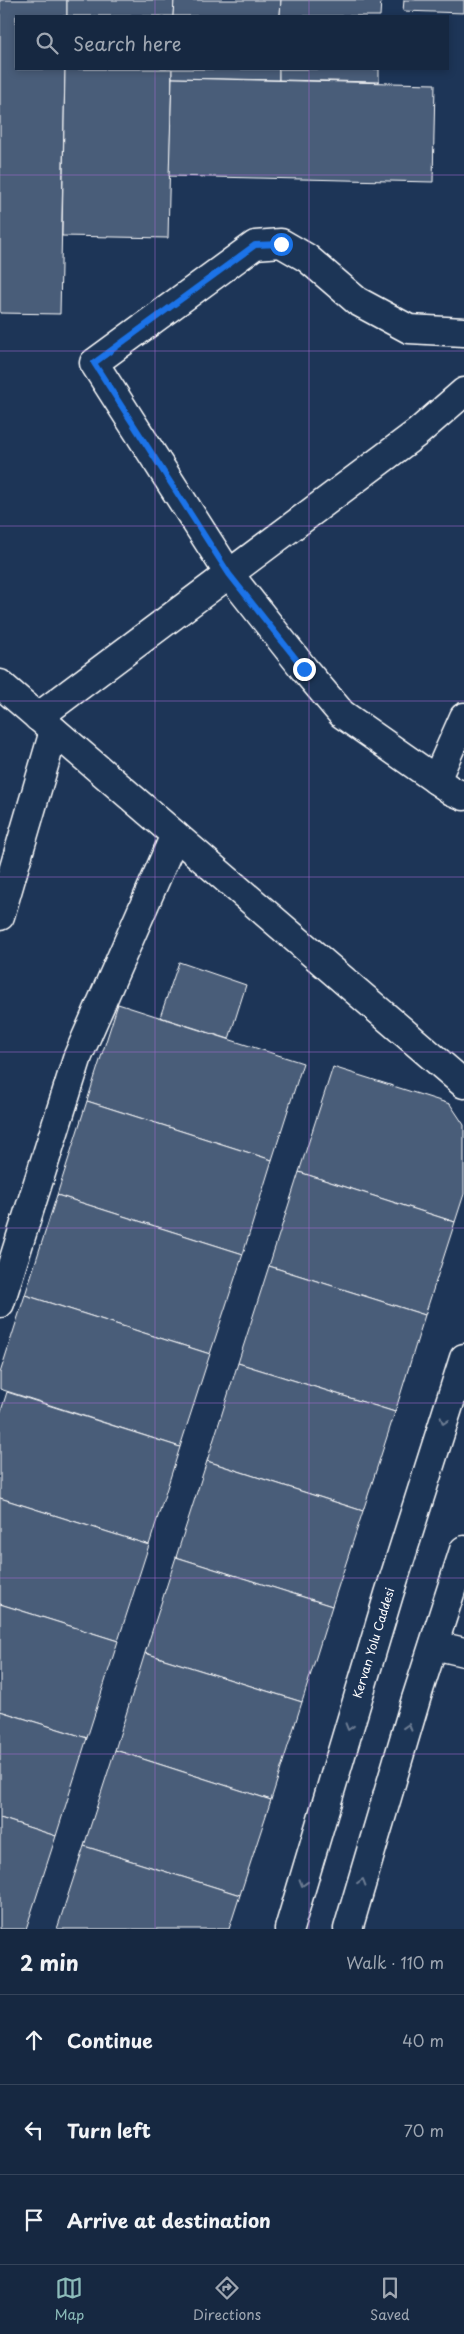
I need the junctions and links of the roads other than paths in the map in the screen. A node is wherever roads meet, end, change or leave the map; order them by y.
1 (464, 332) edge
2 (464, 392) edge
3 (229, 574) junction
4 (0, 684) edge
5 (464, 716) edge
6 (46, 724) junction
7 (436, 780) junction
8 (464, 796) edge
9 (175, 835) junction
10 (0, 916) edge
11 (464, 1084) edge
12 (0, 1304) edge
13 (464, 1358) edge
14 (464, 1550) edge
15 (434, 1645) junction
16 (464, 1652) edge
17 (353, 1928) edge
18 (289, 1929) edge

1 - 3 street
2 - 3 street
3 - 6 street
3 - 7 street
4 - 6 street
5 - 7 street
6 - 9 street
6 - 10 street
7 - 8 street
9 - 11 street
9 - 12 street
13 -> 18 street, Kervan Yolu Caddesi
14 - 15 street
15 - 16 street
17 -> 15 street

